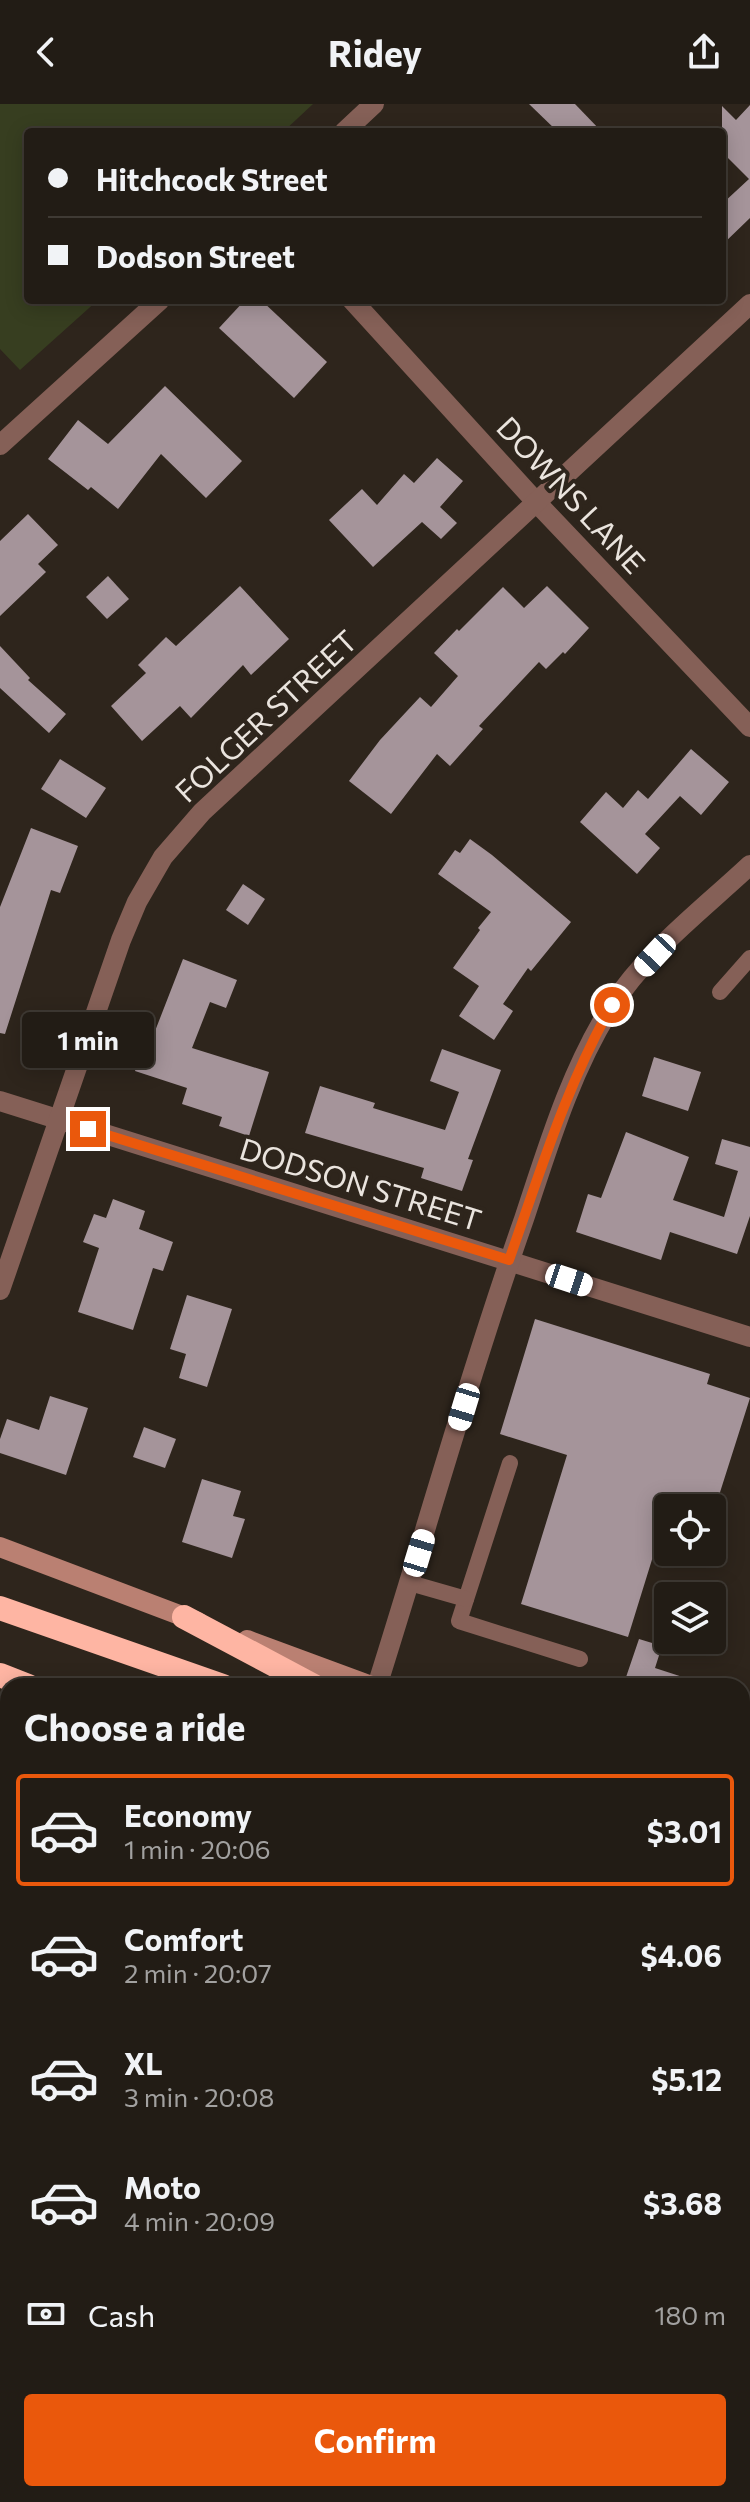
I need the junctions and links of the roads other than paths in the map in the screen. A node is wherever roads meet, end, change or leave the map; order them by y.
1 (374, 104) edge
2 (348, 128) edge
3 (156, 304) edge
4 (356, 304) edge
5 (750, 304) edge
6 (0, 445) edge
7 (537, 503) junction
8 (750, 727) edge
9 (750, 865) edge
10 (750, 958) edge
11 (720, 992) dead end
12 (0, 1101) edge
13 (58, 1120) junction
14 (509, 1260) junction
15 (0, 1290) edge
16 (750, 1337) edge
17 (510, 1463) dead end
18 (0, 1547) edge
19 (410, 1583) junction
20 (466, 1599) junction
21 (0, 1608) edge
22 (184, 1617) junction
23 (580, 1659) dead end
24 (200, 1678) edge
25 (299, 1678) edge
26 (352, 1678) edge
27 (377, 1678) edge

1 - 2 street
3 - 6 street
4 - 7 street, DOWNS LANE
5 - 7 street, FOLGER STREET
7 - 8 street, DOWNS LANE
7 - 13 street, FOLGER STREET
9 - 14 street
10 - 11 lane
12 - 13 street, DODSON STREET
13 - 14 street, DODSON STREET
13 - 15 street, FOLGER STREET
14 - 16 street, DODSON STREET
14 - 19 street
17 - 20 lane
18 - 22 main road
19 - 20 lane
19 - 27 street
20 - 23 lane
21 - 24 highway
22 - 25 highway
22 - 26 main road

